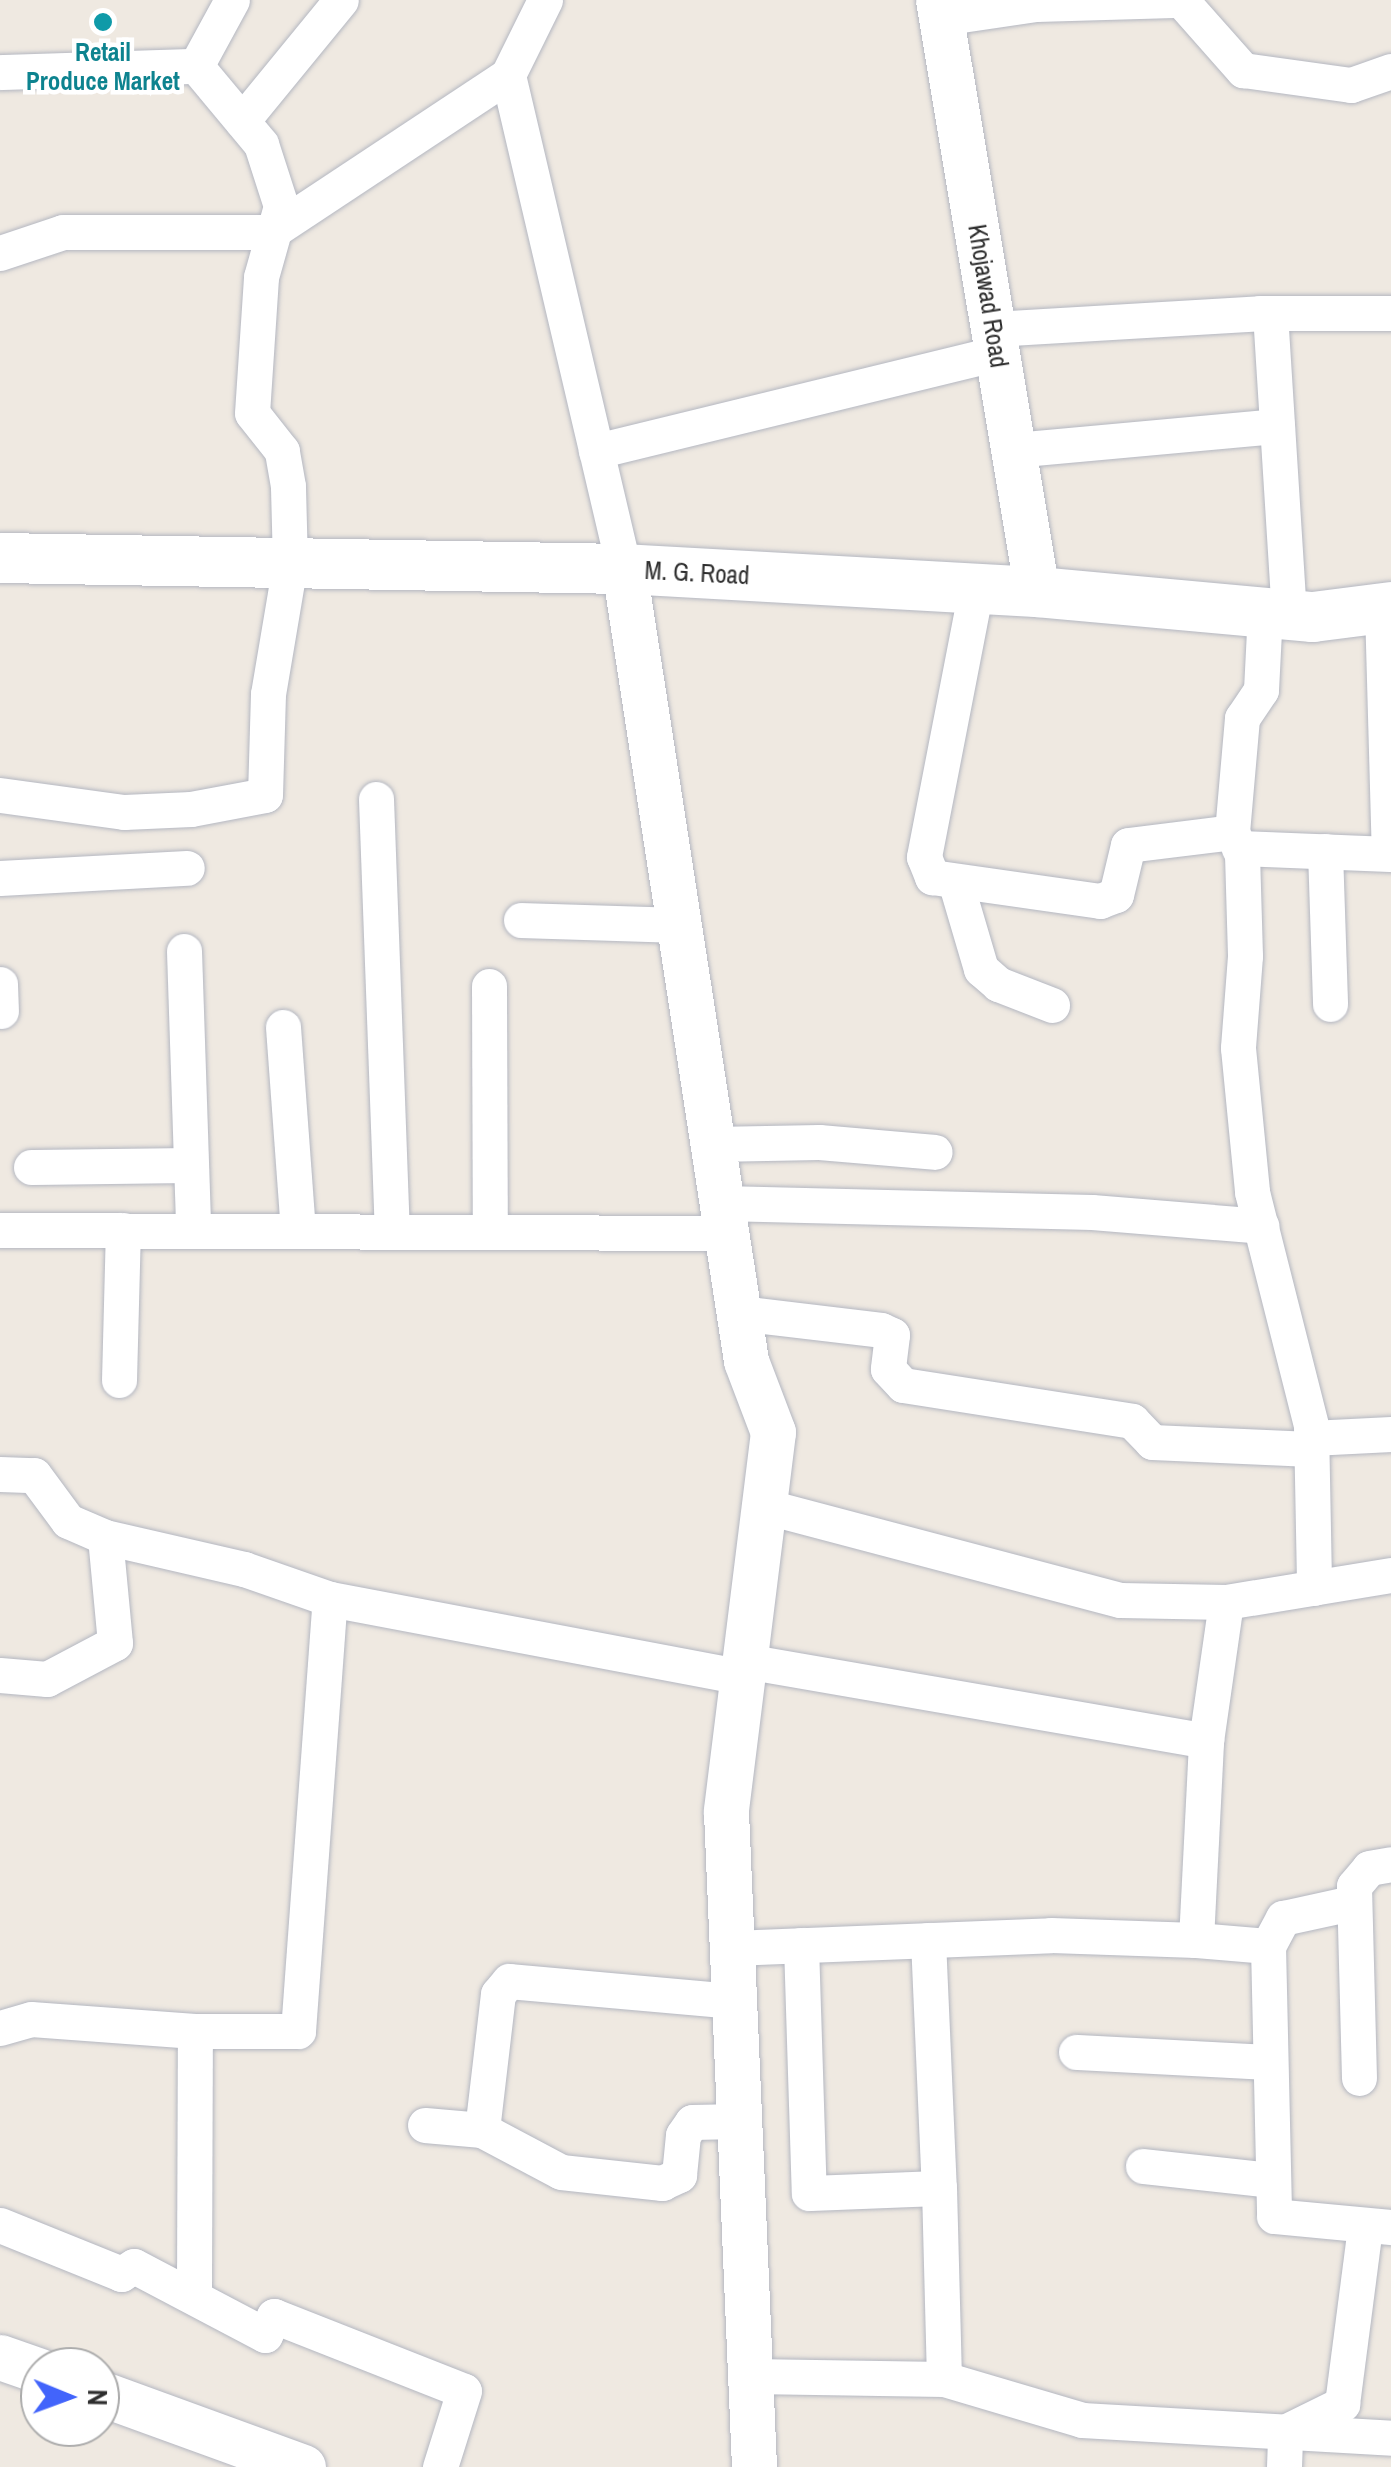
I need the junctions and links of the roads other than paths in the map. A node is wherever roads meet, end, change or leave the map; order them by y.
1 (232, 0) edge
2 (340, 0) edge
3 (545, 0) edge
4 (1178, 0) edge
5 (1036, 2) edge
6 (940, 6) edge
7 (196, 66) junction
8 (1391, 71) edge
9 (0, 72) edge
10 (508, 76) junction
11 (242, 121) junction
12 (271, 232) junction
13 (0, 252) edge
14 (1270, 313) junction
15 (1391, 313) edge
16 (995, 341) junction
17 (1277, 426) junction
18 (1013, 450) junction
19 (596, 451) junction
20 (0, 558) edge
21 (290, 564) junction
22 (624, 569) junction
23 (976, 589) junction
24 (1037, 592) junction
25 (1386, 608) edge
26 (1277, 613) junction
27 (0, 795) edge
28 (376, 799) dead end
29 (1236, 840) junction
30 (1325, 851) junction
31 (1390, 854) edge
32 (187, 868) dead end
33 (0, 878) edge
34 (956, 884) junction
35 (521, 920) dead end
36 (679, 925) junction
37 (184, 952) dead end
38 (0, 984) edge
39 (489, 986) dead end
40 (1330, 1004) dead end
41 (1052, 1006) dead end
42 (1, 1010) edge
43 (283, 1026) dead end
44 (713, 1144) junction
45 (935, 1152) dead end
46 (191, 1165) junction
47 (32, 1167) dead end
48 (724, 1218) junction
49 (1261, 1226) junction
50 (298, 1229) junction
51 (0, 1230) edge
52 (123, 1230) junction
53 (193, 1230) junction
54 (392, 1230) junction
55 (490, 1231) junction
56 (739, 1313) junction
57 (119, 1380) dead end
58 (1391, 1434) edge
59 (1311, 1444) junction
60 (0, 1474) edge
61 (764, 1506) junction
62 (104, 1538) junction
63 (1391, 1575) edge
64 (1314, 1588) junction
65 (330, 1599) junction
66 (1226, 1602) junction
67 (744, 1669) junction
68 (0, 1675) edge
69 (1206, 1742) junction
70 (1391, 1864) edge
71 (1352, 1903) junction
72 (928, 1940) junction
73 (1196, 1940) junction
74 (802, 1945) junction
75 (1268, 1946) junction
76 (732, 1948) junction
77 (734, 2000) junction
78 (0, 2028) edge
79 (195, 2031) junction
80 (1076, 2052) dead end
81 (1270, 2062) junction
82 (1359, 2078) dead end
83 (739, 2121) junction
84 (425, 2125) dead end
85 (482, 2130) junction
86 (1144, 2166) dead end
87 (1271, 2180) junction
88 (938, 2188) junction
89 (0, 2225) edge
90 (1378, 2227) edge
91 (194, 2292) junction
92 (750, 2376) junction
93 (944, 2379) junction
94 (120, 2400) edge
95 (1285, 2432) junction
96 (1391, 2438) edge
97 (303, 2467) edge
98 (440, 2467) edge
99 (754, 2467) edge
100 (1284, 2467) edge

1 - 7 street
2 - 11 street
3 - 10 street
4 - 5 street
4 - 8 street
5 - 6 street
6 - 16 street, Khojawad Road
7 - 9 street
7 - 11 street
10 - 12 street
10 - 19 street
11 - 12 street
12 - 13 street
12 - 21 street
14 - 15 street
14 - 16 street
14 - 17 street
16 - 18 street, Khojawad Road
16 - 19 street
17 - 18 street
17 - 26 street
18 - 24 street, Khojawad Road
19 - 22 street
20 - 21 main road, M. G. Road
21 - 22 main road, M. G. Road
21 - 27 street
22 - 23 main road, M. G. Road
22 - 36 street
23 - 24 main road, M. G. Road
23 - 34 street
24 - 26 main road, M. G. Road
25 - 26 main road, M. G. Road
25 - 31 street
26 - 29 street
28 - 54 street
29 - 30 street
29 - 34 street
29 - 49 street
30 - 31 street
30 - 40 street
32 - 33 street
34 - 41 street
35 - 36 street
36 - 44 street
37 - 46 street
38 - 42 street
39 - 55 street
43 - 50 street
44 - 45 street
44 - 48 street
46 - 47 street
46 - 53 street
48 - 49 street
48 - 55 street
48 - 56 street
49 - 59 street
50 - 53 street
50 - 54 street
51 - 52 street
52 - 53 street
52 - 57 street
54 - 55 street
56 - 59 street
56 - 61 street
58 - 59 street
59 - 64 street
60 - 62 street
61 - 66 street
61 - 67 street
62 - 65 street
62 - 68 street
63 - 64 street
64 - 66 street
65 - 67 street
65 - 79 street
66 - 69 street
67 - 69 street
67 - 76 street
69 - 73 street
70 - 71 street
71 - 75 street
71 - 82 street
72 - 73 street
72 - 74 street
72 - 88 street
73 - 75 street
74 - 76 street
74 - 88 street
75 - 81 street
76 - 77 street
77 - 83 street
77 - 85 street
78 - 79 street
79 - 91 street
80 - 81 street
81 - 87 street
83 - 85 street
83 - 92 street
84 - 85 street
86 - 87 street
87 - 90 street
88 - 93 street
89 - 91 street
90 - 95 street
91 - 98 street
92 - 93 street
92 - 99 street
93 - 95 street
94 - 97 street
95 - 96 street
95 - 100 street

